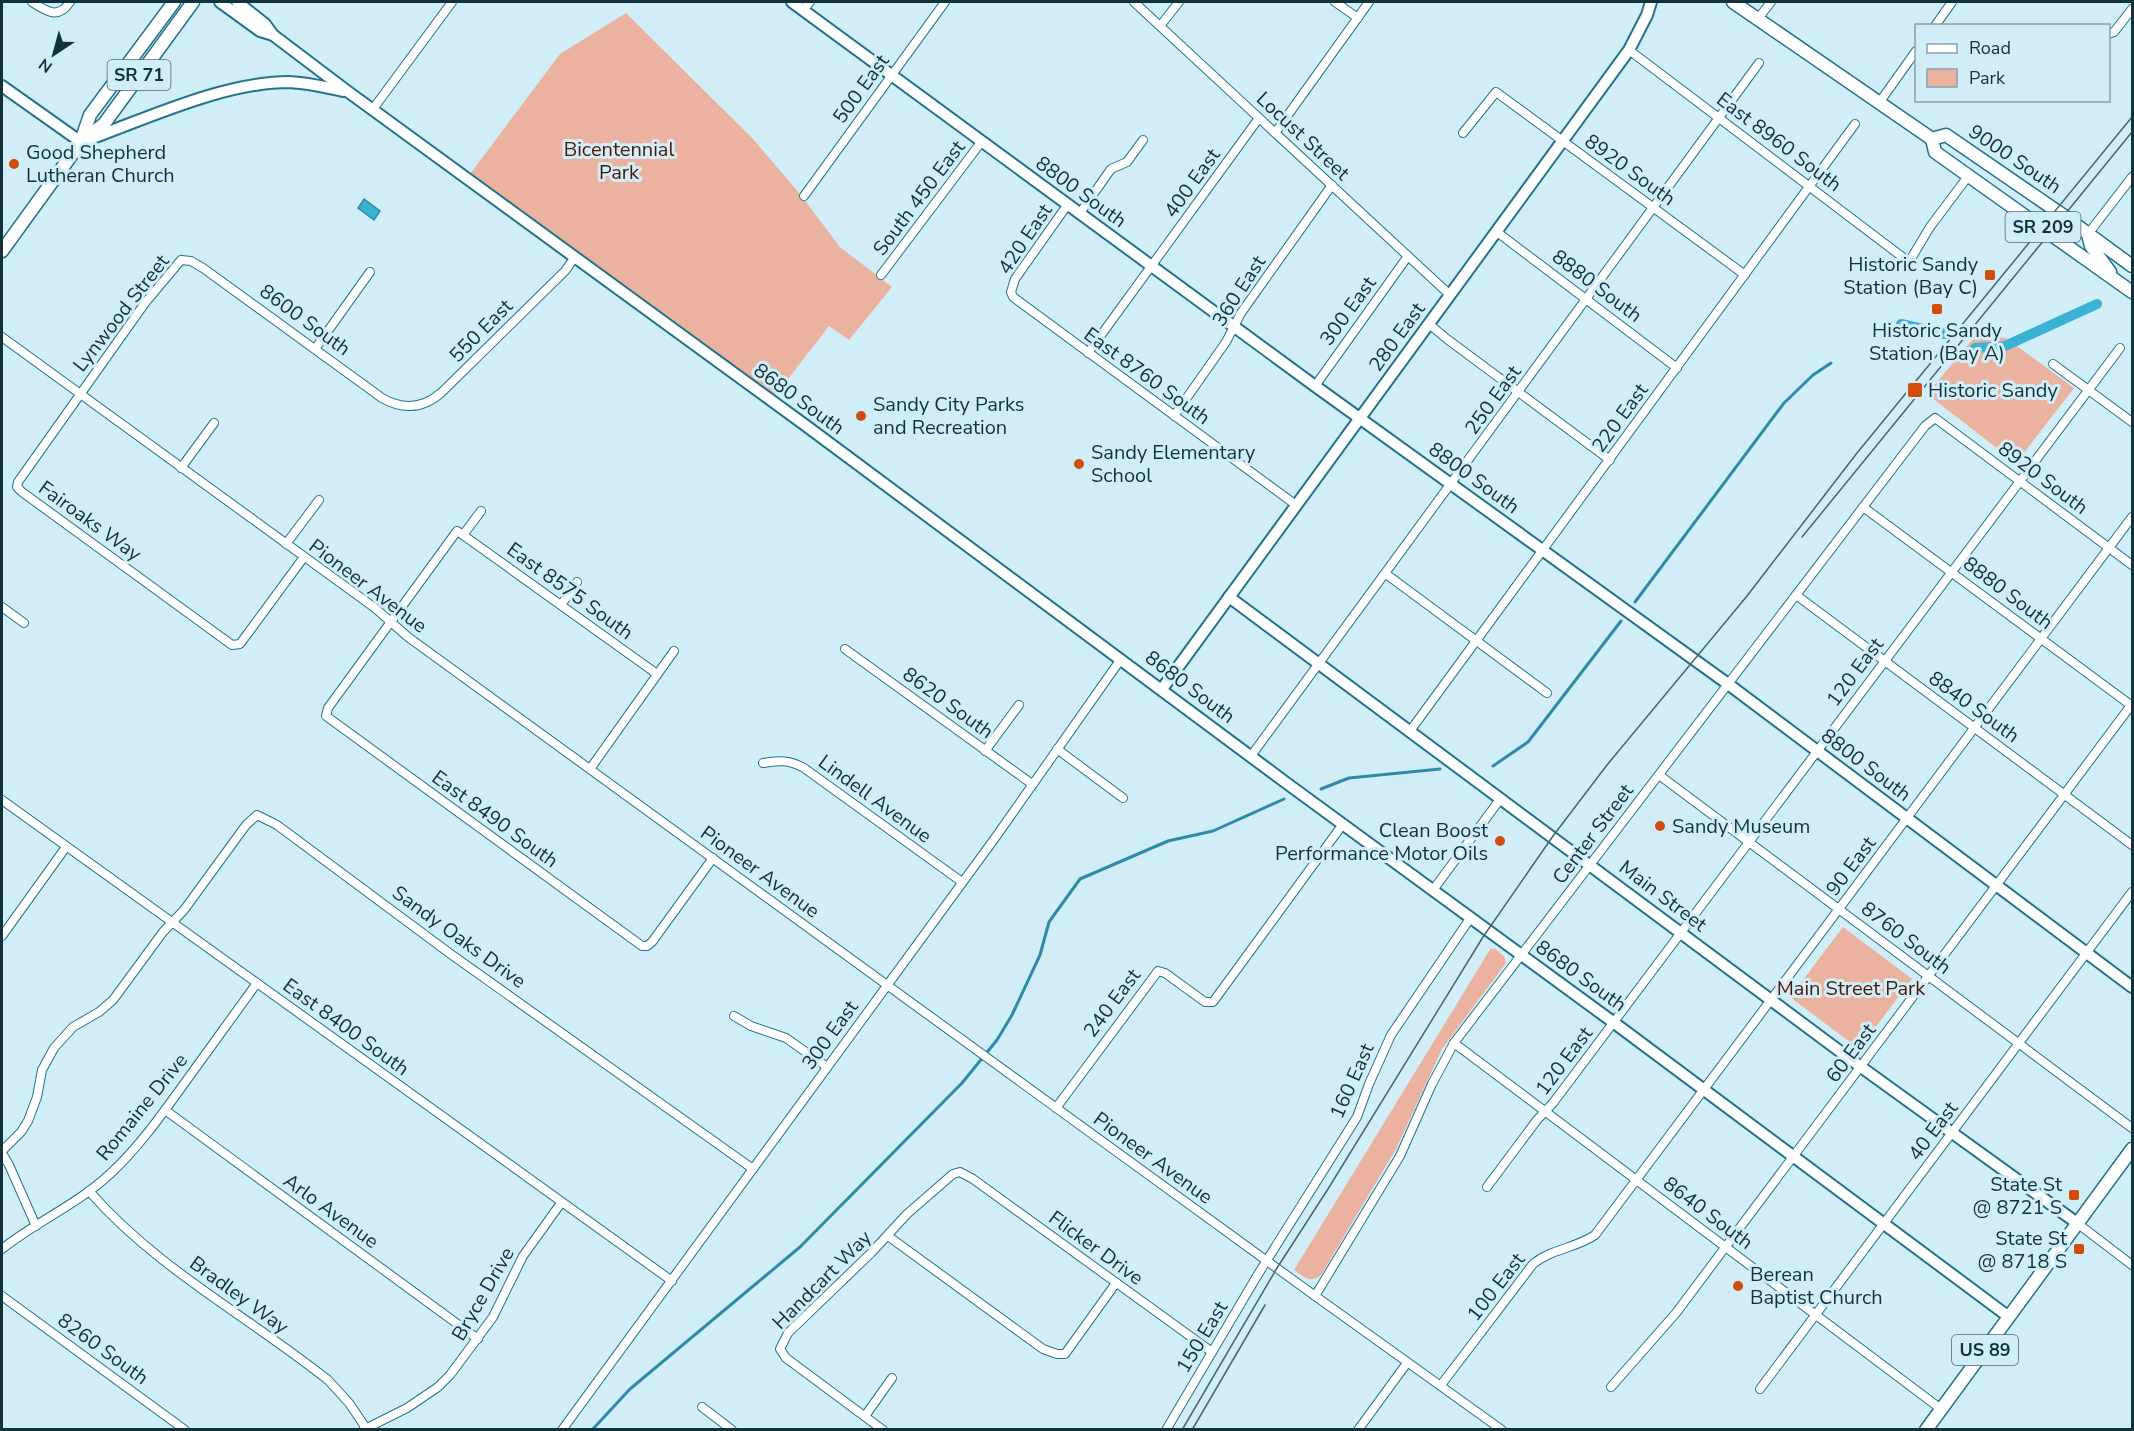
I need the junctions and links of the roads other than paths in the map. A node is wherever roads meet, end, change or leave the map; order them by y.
1 (32, 2) edge
2 (70, 2) edge
3 (174, 2) edge
4 (194, 2) edge
5 (220, 2) edge
6 (237, 2) edge
7 (452, 2) edge
8 (792, 2) edge
9 (945, 2) edge
10 (1134, 2) edge
11 (1179, 2) edge
12 (1335, 2) edge
13 (1369, 2) edge
14 (1651, 2) edge
15 (1732, 2) edge
16 (1771, 2) edge
17 (1952, 2) edge
18 (807, 6) edge
19 (2133, 9) edge
20 (1358, 18) junction
21 (1758, 20) junction
22 (1936, 24) edge
23 (1161, 26) junction
24 (2110, 34) edge
25 (273, 35) junction
26 (1629, 50) junction
27 (1915, 54) edge
28 (1759, 63) dead end
29 (892, 75) junction
30 (2, 87) edge
31 (347, 91) junction
32 (1879, 103) junction
33 (373, 109) junction
34 (1259, 118) junction
35 (1720, 118) junction
36 (1855, 124) dead end
37 (1275, 133) junction
38 (1463, 133) dead end
39 (1932, 138) junction
40 (1143, 140) dead end
41 (982, 141) junction
42 (1563, 141) junction
43 (81, 142) junction
44 (1969, 175) junction
45 (2133, 177) edge
46 (1332, 185) junction
47 (1810, 186) junction
48 (804, 196) dead end
49 (1068, 204) junction
50 (1654, 208) junction
51 (1080, 213) junction
52 (1497, 231) junction
53 (2088, 234) junction
54 (2, 251) edge
55 (1408, 256) junction
56 (575, 257) junction
57 (191, 261) joint
58 (2133, 266) edge
59 (1152, 267) junction
60 (370, 272) dead end
61 (881, 275) dead end
62 (1745, 275) junction
63 (2116, 280) junction
64 (1011, 292) joint
65 (2133, 292) edge
66 (1450, 295) junction
67 (1587, 300) junction
68 (1429, 324) junction
69 (1233, 326) junction
70 (2, 337) edge
71 (2120, 348) dead end
72 (315, 350) junction
73 (1088, 353) junction
74 (2052, 363) dead end
75 (1677, 368) junction
76 (1315, 386) junction
77 (2089, 390) junction
78 (1519, 392) junction
79 (80, 394) junction
80 (399, 406) joint
81 (1174, 416) junction
82 (1935, 418) joint
83 (1360, 419) junction
84 (2133, 422) edge
85 (214, 423) dead end
86 (1610, 460) junction
87 (182, 468) junction
88 (2019, 481) junction
89 (1451, 484) junction
90 (319, 500) dead end
91 (1296, 505) junction
92 (1863, 507) junction
93 (481, 511) dead end
94 (2133, 517) edge
95 (463, 535) junction
96 (286, 544) junction
97 (2109, 548) junction
98 (1543, 550) junction
99 (304, 557) junction
100 (2133, 565) edge
101 (1951, 572) junction
102 (1386, 574) junction
103 (577, 582) dead end
104 (1796, 595) junction
105 (1229, 597) junction
106 (561, 605) junction
107 (2, 607) edge
108 (391, 622) junction
109 (24, 623) dead end
110 (2041, 639) junction
111 (1476, 640) junction
112 (845, 649) dead end
113 (674, 651) dead end
114 (1121, 659) junction
115 (1883, 660) junction
116 (1320, 664) junction
117 (657, 674) junction
118 (1728, 684) junction
119 (1162, 689) junction
120 (1547, 693) dead end
121 (1019, 705) dead end
122 (2132, 705) edge
123 (1974, 728) junction
124 (1410, 731) junction
125 (1057, 749) junction
126 (985, 751) junction
127 (1817, 751) junction
128 (1251, 756) junction
129 (763, 763) dead end
130 (590, 769) junction
131 (1659, 775) junction
132 (1032, 784) junction
133 (2065, 795) junction
134 (1122, 798) dead end
135 (1501, 798) junction
136 (2, 800) edge
137 (1907, 818) junction
138 (1343, 824) junction
139 (1749, 842) junction
140 (2133, 845) edge
141 (66, 847) junction
142 (713, 858) junction
143 (1590, 864) junction
144 (962, 882) junction
145 (1997, 886) junction
146 (1433, 890) junction
147 (2133, 892) edge
148 (1839, 909) junction
149 (1471, 917) junction
150 (172, 923) junction
151 (1681, 932) junction
152 (2, 936) edge
153 (2087, 953) junction
154 (1522, 954) junction
155 (1929, 976) junction
156 (257, 983) junction
157 (888, 984) junction
158 (2133, 987) edge
159 (1771, 999) junction
160 (734, 1016) dead end
161 (1613, 1022) junction
162 (1454, 1043) junction
163 (2019, 1044) junction
164 (1861, 1066) junction
165 (827, 1067) junction
166 (1704, 1089) junction
167 (1056, 1108) junction
168 (165, 1110) junction
169 (1546, 1112) junction
170 (2133, 1128) edge
171 (1952, 1133) junction
172 (2133, 1149) edge
173 (2, 1152) edge
174 (1794, 1156) junction
175 (753, 1168) junction
176 (960, 1172) joint
177 (1636, 1180) junction
178 (1487, 1187) dead end
179 (89, 1191) junction
180 (561, 1203) junction
181 (2077, 1223) junction
182 (1884, 1224) junction
183 (36, 1227) junction
184 (1595, 1234) joint
185 (888, 1236) junction
186 (1726, 1247) junction
187 (2, 1249) edge
188 (1268, 1261) junction
189 (2133, 1265) edge
190 (672, 1281) junction
191 (1116, 1283) junction
192 (2, 1296) edge
193 (1315, 1296) junction
194 (1816, 1315) junction
195 (2008, 1317) junction
196 (478, 1339) junction
197 (1212, 1352) junction
198 (1407, 1363) junction
199 (892, 1378) dead end
200 (1442, 1385) junction
201 (1611, 1387) dead end
202 (1760, 1389) dead end
203 (702, 1407) dead end
204 (1941, 1409) junction
205 (865, 1416) junction
206 (365, 1429) edge
207 (185, 1430) edge
208 (562, 1430) edge
209 (732, 1430) edge
210 (883, 1430) edge
211 (1166, 1430) edge
212 (1358, 1430) edge
213 (1503, 1430) edge
214 (1926, 1430) edge

1 - 2 street
3 - 43 main road, SR 71
4 - 43 main road, SR 71
5 - 25 street
6 - 25 street
7 - 33 street
8 - 18 street, 8800 South
9 - 29 street, 500 East
10 - 23 street, Locust Street
11 - 23 street
12 - 20 street
13 - 20 street
14 - 26 street, 280 East
15 - 21 main road, 9000 South / SR 209
16 - 21 street
17 - 22 street
18 - 29 street, 8800 South
19 - 24 street
20 - 37 street
21 - 32 main road, 9000 South / SR 209
23 - 34 street, Locust Street
25 - 31 street, 8680 South
26 - 35 street, East 8960 South
26 - 42 street, 280 East
27 - 32 street
28 - 35 street, 250 East
29 - 41 street, 8800 South
29 - 48 street, 500 East
30 - 43 street
31 - 33 street, 8680 South
31 - 43 street
32 - 39 main road, 9000 South / SR 209
33 - 56 street, 8680 South
34 - 37 street, Locust Street
34 - 59 street, 400 East
35 - 47 street, East 8960 South
35 - 50 street, 250 East
36 - 47 street, 220 East
37 - 46 street, Locust Street
38 - 42 street, 8920 South
39 - 44 main road, 9000 South / SR 209
39 - 53 main road, 9000 South / SR 209
40 - 51 street
41 - 49 street, 8800 South
41 - 61 street, South 450 East
42 - 50 street, 8920 South
42 - 52 street, 280 East
43 - 54 main road, SR 71
44 - 47 street, East 8960 South
44 - 63 main road, 9000 South / SR 209
45 - 53 street
46 - 55 street, Locust Street
46 - 69 street, 360 East
47 - 62 street, 220 East
49 - 51 street, 8800 South
49 - 64 street, 420 East
50 - 62 street, 8920 South
50 - 67 street, 250 East
51 - 59 street, 8800 South
52 - 66 street, 280 East
52 - 67 street, 8880 South
53 - 58 main road, 9000 South / SR 209
53 - 63 main road
55 - 66 street, Locust Street
55 - 76 street, 300 East
56 - 80 street, 550 East
56 - 114 street, 8680 South
57 - 72 street, 8600 South
57 - 79 street, Lynwood Street
59 - 69 street, 8800 South
59 - 73 street, 400 East
60 - 72 street
62 - 75 street, 220 East
63 - 65 main road, 9000 South / SR 209
64 - 73 street, East 8760 South
66 - 68 street, 280 East
67 - 75 street, 8880 South
67 - 78 street, 250 East
68 - 78 street
68 - 83 street, 280 East
69 - 76 street, 8800 South
69 - 81 street, 360 East
70 - 79 street, Pioneer Avenue
71 - 77 street, 120 East
72 - 80 street, 8600 South
73 - 81 street, East 8760 South
74 - 77 street
75 - 86 street, 220 East
76 - 83 street, 8800 South
77 - 84 street
77 - 88 street, 120 East
78 - 86 street
78 - 89 street, 250 East
79 - 87 street, Pioneer Avenue
79 - 99 street, Fairoaks Way
81 - 91 street, East 8760 South
82 - 88 street, 8920 South
82 - 92 street, Center Street
83 - 89 street, 8800 South
83 - 91 street, 280 East
85 - 87 street
86 - 98 street, 220 East
87 - 96 street, Pioneer Avenue
88 - 97 street, 8920 South
88 - 101 street, 120 East
89 - 98 street, 8800 South
89 - 102 street, 250 East
90 - 96 street
91 - 105 street, 280 East
92 - 101 street, 8880 South
92 - 104 street, Center Street
93 - 95 street
94 - 97 street, 90 East
95 - 106 street, East 8575 South
95 - 108 street
96 - 99 street, Pioneer Avenue
97 - 100 street, 8920 South
97 - 110 street, 90 East
98 - 111 street, 220 East
98 - 118 street, 8800 South
99 - 108 street, Pioneer Avenue
101 - 110 street, 8880 South
101 - 115 street, 120 East
102 - 111 street
102 - 116 street, 250 East
103 - 106 street
104 - 115 street, 8840 South
104 - 118 street, Center Street
105 - 116 street, Main Street
105 - 119 street, 280 East
106 - 117 street, East 8575 South
107 - 109 street
108 - 130 street, Pioneer Avenue
108 - 142 street, East 8490 South
110 - 122 street, 8880 South
110 - 123 street, 90 East
111 - 120 street
111 - 124 street, 220 East
112 - 126 street, 8620 South
113 - 117 street
114 - 119 street, 8680 South
114 - 125 street, 300 East
115 - 123 street, 8840 South
115 - 127 street, 120 East
116 - 124 street, Main Street
116 - 128 street, 250 East
117 - 130 street
118 - 127 street, 8800 South
118 - 131 street, Center Street
119 - 128 street, 8680 South
121 - 126 street
122 - 133 street, 60 East
123 - 133 street, 8840 South
123 - 137 street, 90 East
124 - 135 street, Main Street
125 - 132 street, 300 East
125 - 134 street
126 - 132 street, 8620 South
127 - 137 street, 8800 South
127 - 139 street, 120 East
128 - 138 street, 8680 South
129 - 144 street, Lindell Avenue
130 - 142 street, Pioneer Avenue
131 - 139 street, 8760 South
131 - 143 street, Center Street
132 - 144 street, 300 East
133 - 140 street, 8840 South
133 - 145 street, 60 East
135 - 143 street, Main Street
135 - 146 street
136 - 141 street, East 8400 South
137 - 145 street, 8800 South
137 - 148 street, 90 East
138 - 146 street, 8680 South
138 - 167 street, 240 East
139 - 148 street, 8760 South
139 - 151 street, 120 East
141 - 150 street, East 8400 South
141 - 152 street
142 - 157 street, Pioneer Avenue
143 - 151 street, Main Street
143 - 154 street, Center Street
144 - 157 street, 300 East
145 - 153 street, 8800 South
145 - 155 street, 60 East
146 - 149 street, 8680 South
147 - 153 street, 40 East
148 - 155 street, 8760 South
148 - 159 street, 90 East
149 - 154 street, 8680 South
149 - 188 street, 160 East
150 - 156 street, East 8400 South
150 - 173 street
150 - 175 street, Sandy Oaks Drive
151 - 159 street, Main Street
151 - 161 street, 120 East
153 - 158 street, 8800 South
153 - 163 street, 40 East
154 - 161 street, 8680 South
154 - 162 street, Center Street
155 - 163 street, 8760 South
155 - 164 street, 60 East
156 - 168 street, Romaine Drive
156 - 180 street, East 8400 South
157 - 165 street, 300 East
157 - 167 street, Pioneer Avenue
159 - 164 street, Main Street
159 - 166 street, 90 East
160 - 165 street
161 - 166 street, 8680 South
161 - 169 street, 120 East
162 - 169 street, 8640 South
162 - 193 street, Center Street
163 - 170 street, 8760 South
163 - 171 street, 40 East
164 - 171 street, Main Street
164 - 174 street, 60 East
165 - 175 street, 300 East
166 - 174 street, 8680 South
166 - 177 street, 90 East
167 - 188 street, Pioneer Avenue
168 - 179 street, Romaine Drive
168 - 196 street, Arlo Avenue
169 - 177 street, 8640 South
169 - 178 street, 120 East
171 - 181 street, Main Street
171 - 182 street, 40 East
172 - 181 main road, US 89
173 - 183 street
174 - 182 street, 8680 South
174 - 186 street, 60 East
175 - 190 street, 300 East
176 - 185 street, Handcart Way
176 - 191 street, Flicker Drive
177 - 184 street, 90 East
177 - 186 street, 8640 South
179 - 183 street, Romaine Drive
179 - 206 street, Bradley Way
180 - 190 street, East 8400 South
180 - 196 street, Bryce Drive
181 - 189 street
181 - 195 main road, US 89
182 - 194 street, 40 East
182 - 195 street, 8680 South
183 - 187 street, Romaine Drive
184 - 200 street, 100 East
185 - 191 street
185 - 205 street, Handcart Way
186 - 194 street, 8640 South
186 - 201 street, 60 East
188 - 193 street, Pioneer Avenue
188 - 197 street, 150 East
190 - 208 street, 300 East
191 - 197 street, Flicker Drive
192 - 207 street, 8260 South
193 - 198 street, Pioneer Avenue
194 - 202 street, 40 East
194 - 204 street, 8640 South
195 - 204 main road, US 89
196 - 206 street, Bryce Drive
197 - 211 street, 150 East
198 - 200 street, Pioneer Avenue
198 - 212 street
199 - 205 street
200 - 213 street, Pioneer Avenue
203 - 209 street
204 - 214 main road, US 89
205 - 210 street, Handcart Way

